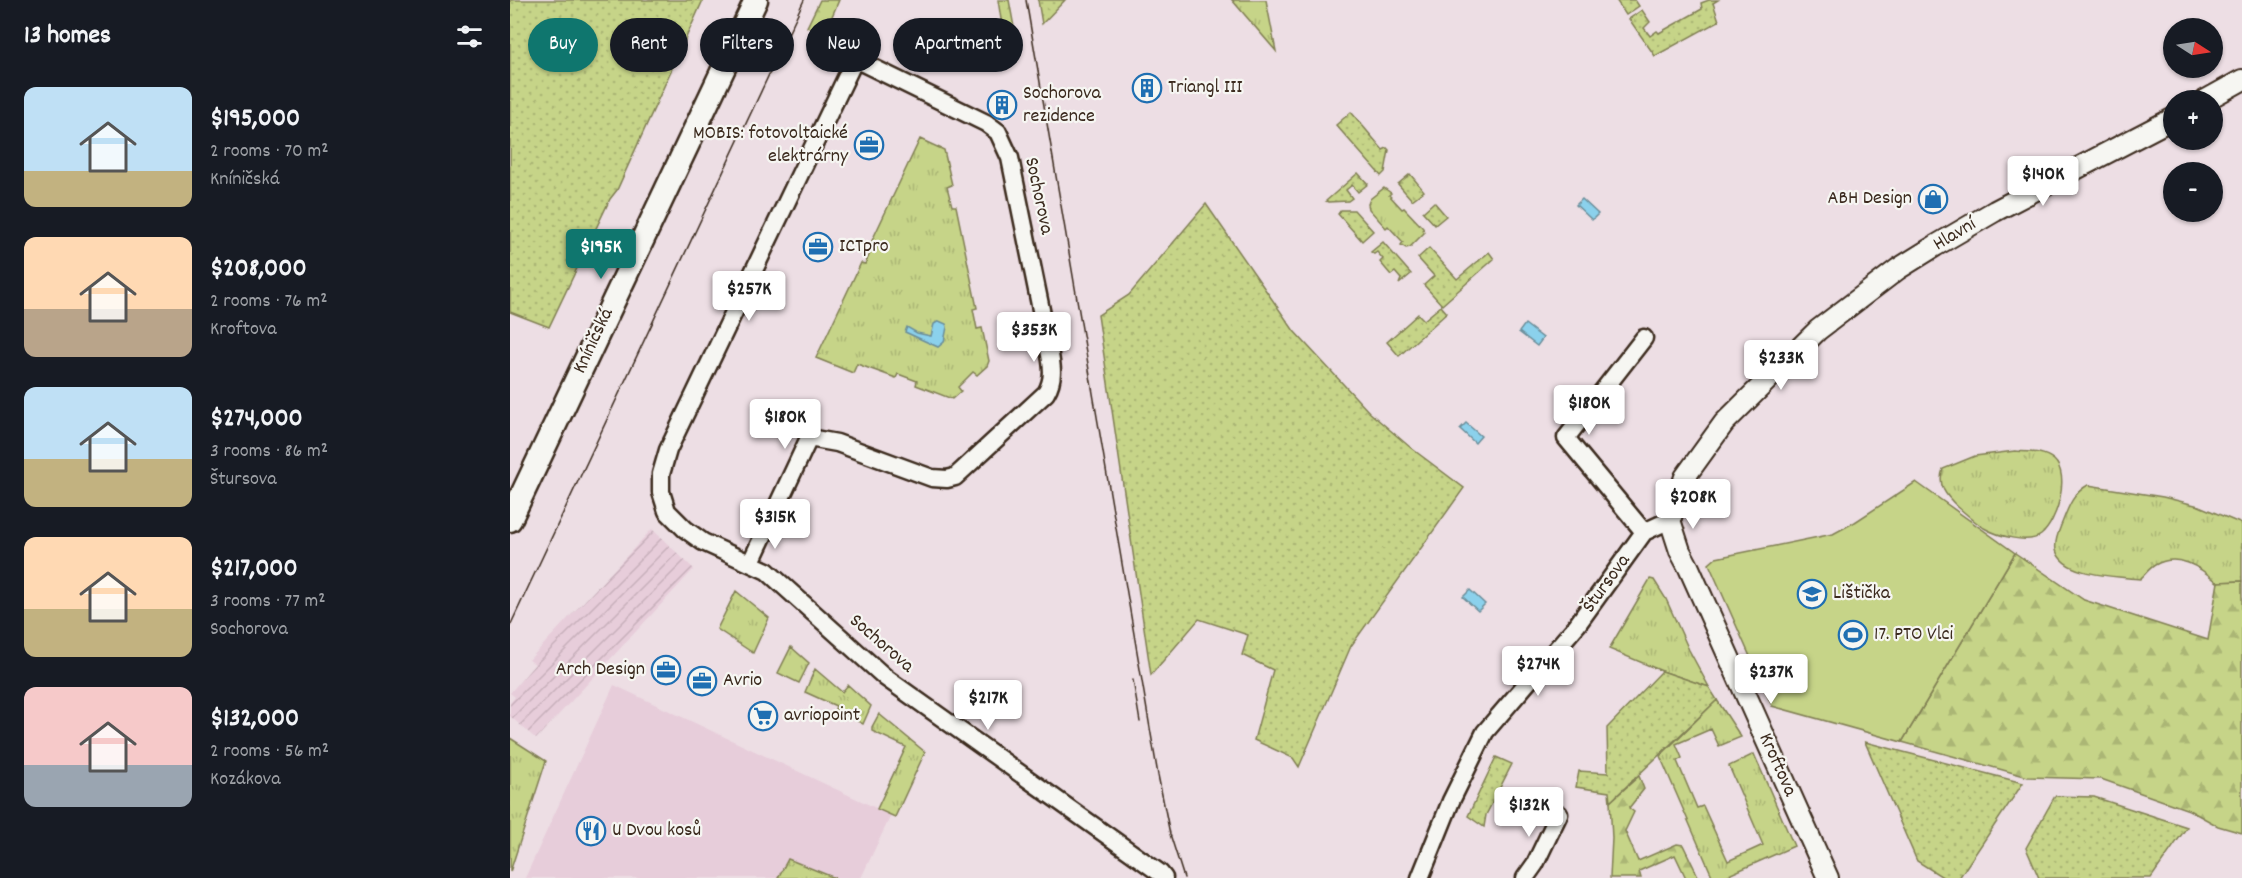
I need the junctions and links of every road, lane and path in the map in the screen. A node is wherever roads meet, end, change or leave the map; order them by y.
1 (756, 0) edge
2 (2242, 80) edge
3 (2223, 91) edge
4 (2163, 124) edge
5 (1644, 338) dead end
6 (510, 520) edge
7 (1670, 520) junction
8 (1644, 532) junction
9 (751, 562) junction
10 (1559, 814) dead end
11 (1164, 878) edge
12 (1420, 878) edge
13 (1525, 878) edge
14 (1828, 878) edge

1 - 6 main road, Kníničská
2 - 3 street
4 - 7 street, Hlavní
5 - 8 street
7 - 8 street, Štursova
7 - 14 street, Kroftova
8 - 12 street, Štursova
9 - 9 street, Sochorova
9 - 11 street, Sochorova
10 - 13 street

